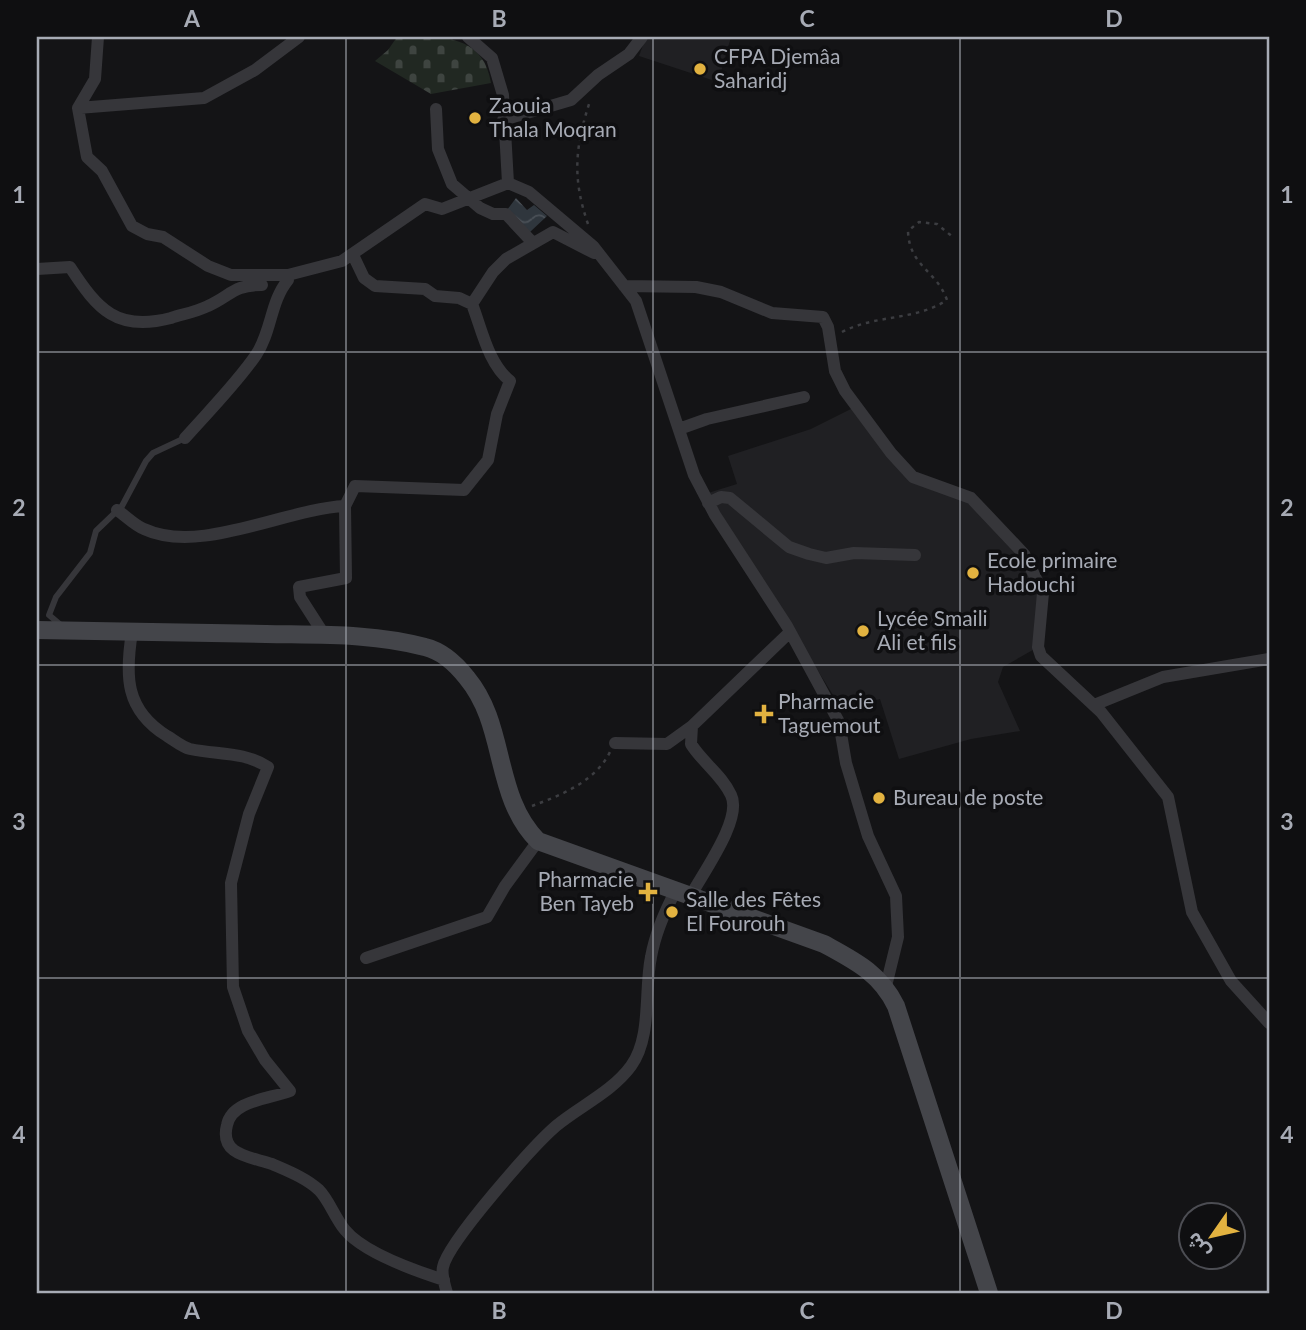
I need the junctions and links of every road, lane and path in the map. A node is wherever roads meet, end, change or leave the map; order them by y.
1 (98, 37) edge
2 (299, 37) edge
3 (468, 37) edge
4 (642, 37) edge
5 (598, 75) junction
6 (78, 108) junction
7 (436, 109) dead end
8 (503, 120) junction
9 (508, 183) junction
10 (470, 197) junction
11 (954, 238) dead end
12 (531, 244) junction
13 (600, 254) junction
14 (353, 255) junction
15 (37, 269) edge
16 (290, 277) junction
17 (625, 286) junction
18 (472, 304) junction
19 (830, 338) junction
20 (804, 397) dead end
21 (679, 429) junction
22 (185, 438) joint
23 (708, 503) junction
24 (345, 506) junction
25 (117, 510) junction
26 (915, 555) dead end
27 (37, 630) edge
28 (68, 630) junction
29 (132, 632) junction
30 (790, 632) junction
31 (326, 636) junction
32 (1269, 659) edge
33 (1094, 705) junction
34 (692, 726) junction
35 (615, 743) joint
36 (516, 812) junction
37 (538, 841) junction
38 (682, 894) junction
39 (366, 958) dead end
40 (886, 986) junction
41 (1269, 1023) edge
42 (445, 1287) edge
43 (989, 1293) edge

1 - 6 street
2 - 6 street
3 - 8 street
4 - 5 street
5 - 8 street
5 - 13 path
6 - 16 street
7 - 10 street
8 - 9 street
9 - 10 street
9 - 13 street
10 - 12 street
10 - 14 street
11 - 19 path
12 - 13 street
12 - 18 street
13 - 17 street
14 - 16 street
14 - 18 street
15 - 16 street
16 - 22 street
17 - 19 street
17 - 21 street
18 - 24 street
19 - 33 street
20 - 21 street
21 - 23 street
22 - 25 lane
23 - 26 street
23 - 30 street
24 - 25 street
24 - 31 street
25 - 28 lane
27 - 28 main road
28 - 29 main road
29 - 31 main road
29 - 42 street
30 - 34 street
30 - 40 street
31 - 36 main road
32 - 33 street
33 - 41 street
34 - 35 street
34 - 38 street
35 - 36 path
36 - 37 main road
37 - 38 main road
37 - 39 street
38 - 40 main road
38 - 42 street
40 - 43 main road

